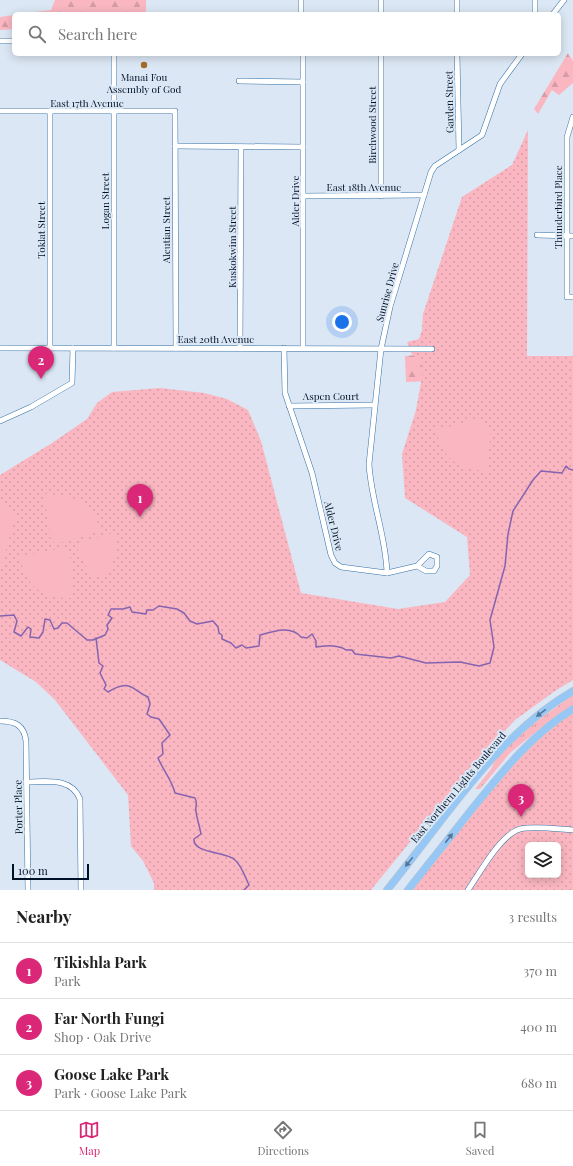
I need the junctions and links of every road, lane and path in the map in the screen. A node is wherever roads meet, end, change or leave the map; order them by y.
1 (301, 0) edge
2 (381, 0) edge
3 (457, 0) edge
4 (535, 0) edge
5 (564, 0) edge
6 (301, 12) edge
7 (381, 12) edge
8 (457, 12) edge
9 (535, 12) edge
10 (555, 12) edge
11 (0, 41) edge
12 (12, 41) edge
13 (114, 56) edge
14 (303, 56) edge
15 (381, 56) edge
16 (457, 56) edge
17 (521, 56) edge
18 (239, 81) dead end
19 (303, 82) junction
20 (0, 111) edge
21 (175, 111) joint
22 (50, 112) junction
23 (114, 112) junction
24 (572, 118) edge
25 (175, 146) junction
26 (241, 147) junction
27 (303, 147) junction
28 (459, 150) junction
29 (570, 167) edge
30 (424, 195) junction
31 (304, 196) junction
32 (381, 196) junction
33 (537, 235) dead end
34 (570, 236) edge
35 (573, 296) edge
36 (0, 348) edge
37 (50, 348) junction
38 (73, 348) junction
39 (114, 348) junction
40 (176, 348) junction
41 (240, 348) junction
42 (284, 348) junction
43 (303, 348) junction
44 (381, 349) junction
45 (432, 349) dead end
46 (374, 405) junction
47 (289, 406) junction
48 (0, 421) edge
49 (417, 566) dead end
50 (387, 572) junction
51 (573, 691) edge
52 (573, 709) edge
53 (0, 720) edge
54 (27, 782) junction
55 (573, 830) edge
56 (28, 890) edge
57 (81, 890) edge
58 (386, 890) edge
59 (408, 890) edge
60 (468, 890) edge

1 - 6 street
2 - 7 street
3 - 8 street
4 - 9 street
5 - 10 street
11 - 12 street
13 - 23 street, Logan Street
14 - 19 street, Alder Drive
15 - 32 street, Birchwood Street
16 - 28 street, Garden Street
17 - 28 street, Sunrise Drive
18 - 19 street
19 - 27 street, Alder Drive
20 - 22 street, East 17th Avenue
21 - 23 street, East 17th Avenue
21 - 25 street, Aleutian Street
22 - 23 street, East 17th Avenue
22 - 37 street, Toklat Street
23 - 39 street, Logan Street
24 - 29 street, Thunderbird Place
25 - 26 street
25 - 40 street, Aleutian Street
26 - 27 street
26 - 41 street, Kuskokwim Street
27 - 31 street, Alder Drive
28 - 30 street, Sunrise Drive
29 - 34 street, Thunderbird Place
30 - 32 street, East 18th Avenue
30 - 44 street, Sunrise Drive
31 - 32 street, East 18th Avenue
31 - 43 street, Alder Drive
33 - 34 street
34 - 35 street, Thunderbird Place
36 - 37 street, East 20th Avenue
37 - 38 street, East 20th Avenue
38 - 39 street, East 20th Avenue
38 - 48 street
39 - 40 street, East 20th Avenue
40 - 41 street, East 20th Avenue
41 - 42 street, East 20th Avenue
42 - 43 street, East 20th Avenue
42 - 47 street, Alder Drive
43 - 44 street, East 20th Avenue
44 - 45 street, East 20th Avenue
44 - 46 street, Sunrise Drive
46 - 47 street, Aspen Court
46 - 50 street, Sunrise Drive
47 - 50 street, Alder Drive
49 - 50 street
51 -> 58 main road, East Northern Lights Boulevard
59 -> 52 main road
53 - 54 street, Porter Place
54 - 56 street, Porter Place
54 - 57 street
55 - 60 street

